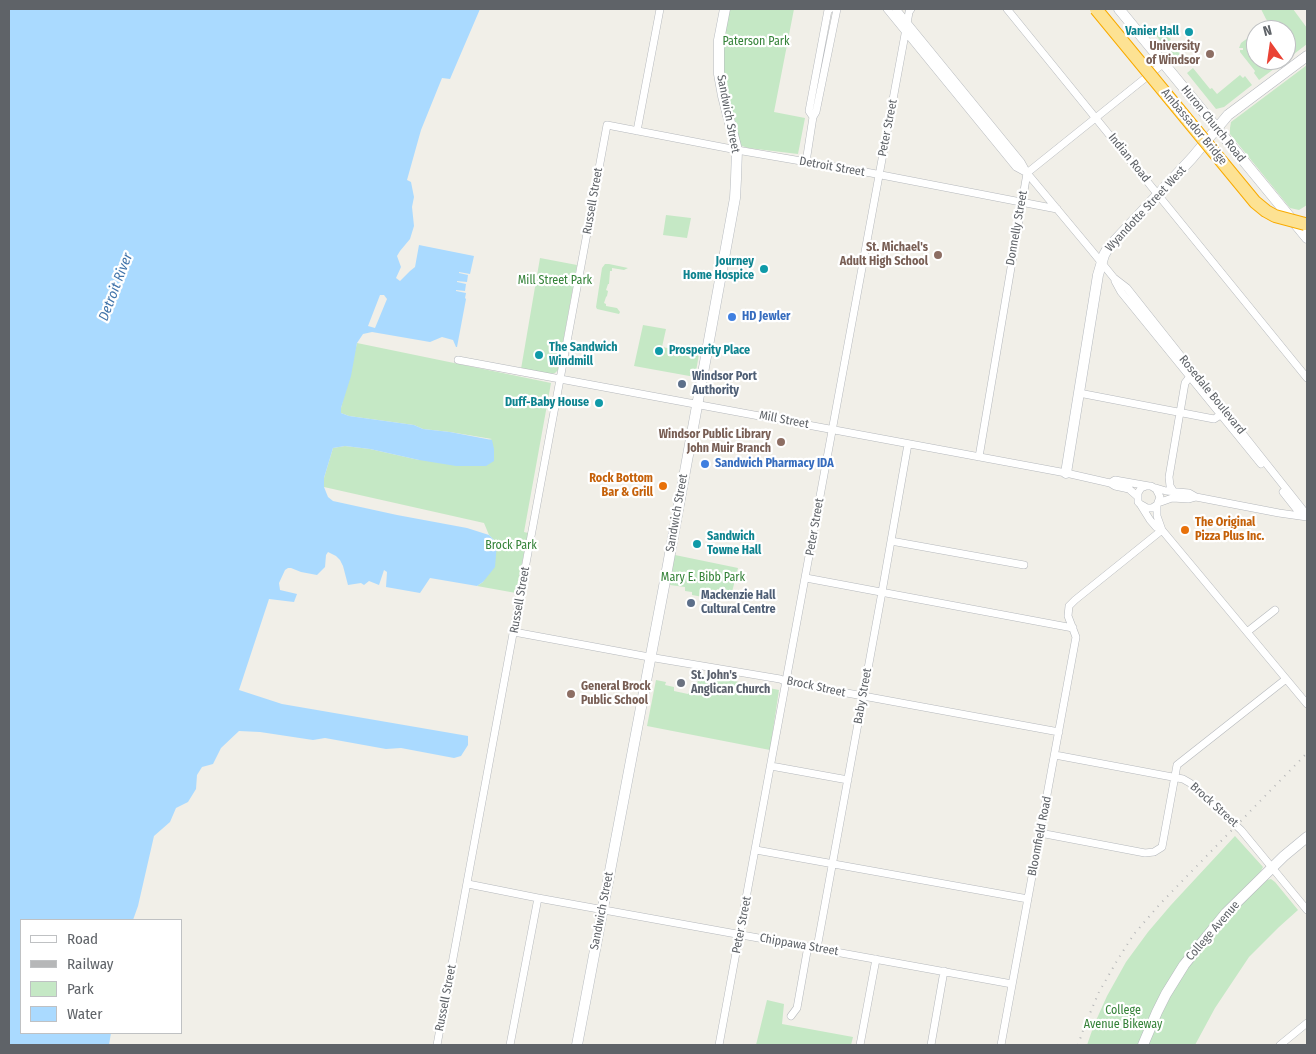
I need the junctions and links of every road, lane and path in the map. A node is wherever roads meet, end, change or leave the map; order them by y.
1 (660, 9) edge
2 (725, 9) edge
3 (830, 9) edge
4 (836, 9) edge
5 (887, 9) edge
6 (896, 9) edge
7 (912, 9) edge
8 (1007, 9) edge
9 (1096, 9) edge
10 (1119, 9) edge
11 (907, 23) junction
12 (906, 31) junction
13 (1307, 56) edge
14 (1164, 63) junction
15 (812, 117) junction
16 (1096, 118) junction
17 (607, 125) joint
18 (1217, 128) junction
19 (637, 131) junction
20 (737, 150) junction
21 (806, 162) junction
22 (1027, 172) junction
23 (879, 175) junction
24 (1158, 195) junction
25 (1021, 202) junction
26 (1057, 209) junction
27 (1305, 224) dead end
28 (1307, 238) edge
29 (1101, 262) junction
30 (458, 360) dead end
31 (1191, 375) junction
32 (1307, 378) edge
33 (560, 379) junction
34 (1079, 393) junction
35 (697, 404) junction
36 (1180, 412) junction
37 (1223, 414) junction
38 (833, 429) junction
39 (908, 444) junction
40 (979, 457) junction
41 (1066, 473) junction
42 (1169, 477) junction
43 (1110, 483) junction
44 (1151, 486) junction
45 (1174, 492) junction
46 (1137, 496) junction
47 (1196, 498) junction
48 (1140, 504) junction
49 (1157, 504) junction
50 (1306, 516) edge
51 (1162, 530) junction
52 (891, 540) junction
53 (1024, 565) dead end
54 (806, 578) junction
55 (882, 592) junction
56 (1275, 610) dead end
57 (1072, 628) junction
58 (514, 632) junction
59 (1247, 632) junction
60 (649, 657) junction
61 (1286, 679) junction
62 (786, 682) junction
63 (863, 696) junction
64 (1307, 704) edge
65 (1059, 732) junction
66 (1055, 755) junction
67 (771, 766) junction
68 (1175, 777) junction
69 (848, 780) junction
70 (1040, 833) junction
71 (1307, 837) edge
72 (756, 850) junction
73 (832, 864) junction
74 (1272, 867) junction
75 (468, 884) junction
76 (538, 898) junction
77 (1028, 899) junction
78 (602, 909) junction
79 (1307, 910) edge
80 (740, 934) junction
81 (808, 946) junction
82 (817, 948) junction
83 (876, 959) junction
84 (944, 971) junction
85 (1012, 984) junction
86 (791, 1016) dead end
87 (1307, 1023) edge
88 (437, 1045) edge
89 (510, 1045) edge
90 (577, 1045) edge
91 (720, 1045) edge
92 (860, 1045) edge
93 (931, 1045) edge
94 (1001, 1045) edge
95 (1143, 1045) edge
96 (1280, 1045) edge

1 - 19 street
2 - 20 main road, Sandwich Street
3 - 15 street
4 - 15 street
5 - 12 street, Rosedale Boulevard
6 - 11 street, Rosedale Boulevard
7 - 11 street, Peter Street
8 - 16 street, Indian Road
9 - 27 highway, Ambassador Bridge, bridge
10 - 14 main road, Huron Church Road
11 - 12 street, Peter Street
11 - 22 street, Rosedale Boulevard
12 - 22 street, Rosedale Boulevard
12 - 23 street, Peter Street
13 - 18 main road, Wyandotte Street West
14 - 16 street, Donnelly Street
14 - 18 main road, Huron Church Road
15 - 21 street
16 - 22 street, Donnelly Street
16 - 24 street, Indian Road
17 - 19 street, Detroit Street
17 - 33 street, Russell Street
18 - 24 main road, Wyandotte Street West
18 - 28 main road, Huron Church Road
19 - 20 street, Detroit Street
20 - 21 street, Detroit Street
20 - 35 main road, Sandwich Street
21 - 23 street, Detroit Street
22 - 25 street, Donnelly Street
22 - 26 street, Rosedale Boulevard
23 - 25 street, Detroit Street
23 - 38 street, Peter Street
24 - 29 main road, Wyandotte Street West
24 - 32 street, Indian Road
25 - 26 street, Detroit Street
25 - 40 street, Donnelly Street
26 - 29 street, Rosedale Boulevard
29 - 31 street, Rosedale Boulevard
29 - 34 main road, Wyandotte Street West
30 - 33 street, Mill Street
31 - 36 street
31 - 37 street, Rosedale Boulevard
33 - 35 street, Mill Street
33 - 58 street, Russell Street
34 - 36 street
34 - 41 main road, Wyandotte Street West
35 - 38 street, Mill Street
35 - 60 main road, Sandwich Street
36 - 37 street
36 - 42 street
37 - 50 street, Rosedale Boulevard
38 - 39 street, Mill Street
38 - 54 street, Peter Street
39 - 40 street, Mill Street
39 - 52 street, Baby Street
40 - 41 street, Mill Street
41 - 43 street, Mill Street
42 - 44 street
42 - 45 street
43 - 44 street, Mill Street
43 - 46 street, Mill Street
44 - 45 street, Mill Street
44 - 46 street
44 - 49 street
45 - 47 street, Mill Street
46 - 48 street
47 - 49 street, Mill Street
47 - 50 street, Mill Street
48 - 49 street
48 - 51 street
49 - 51 street
51 - 57 street, Bloomfield Road
51 - 59 street
52 - 53 street
52 - 55 street, Baby Street
54 - 55 street
54 - 62 street, Peter Street
55 - 57 street
55 - 63 street, Baby Street
56 - 59 street
57 - 65 street, Bloomfield Road
58 - 60 street, Brock Street
58 - 75 street, Russell Street
59 - 61 street
60 - 62 street, Brock Street
60 - 78 main road, Sandwich Street
61 - 64 street
61 - 68 street
62 - 63 street, Brock Street
62 - 67 street, Peter Street
63 - 65 street, Brock Street
63 - 69 street, Baby Street
65 - 66 street, Bloomfield Road
66 - 68 street, Brock Street
66 - 70 street, Bloomfield Road
67 - 69 street
67 - 72 street, Peter Street
68 - 70 street
68 - 74 street, Brock Street
69 - 73 street, Baby Street
70 - 77 street, Bloomfield Road
71 - 74 main road, College Avenue
72 - 73 street
72 - 80 street, Peter Street
73 - 77 street
73 - 82 street, Baby Street
74 - 79 street, Brock Street
74 - 95 main road, College Avenue
75 - 76 street, Chippawa Street
75 - 88 street, Russell Street
76 - 78 street, Chippawa Street
76 - 89 street
77 - 85 street, Bloomfield Road
78 - 80 street, Chippawa Street
78 - 90 main road, Sandwich Street
80 - 81 street, Chippawa Street
80 - 91 street, Peter Street
81 - 82 street, Chippawa Street
81 - 86 street
82 - 83 street, Chippawa Street
83 - 84 street, Chippawa Street
83 - 92 street
84 - 85 street, Chippawa Street
84 - 93 street
85 - 94 street, Bloomfield Road
87 - 96 street

